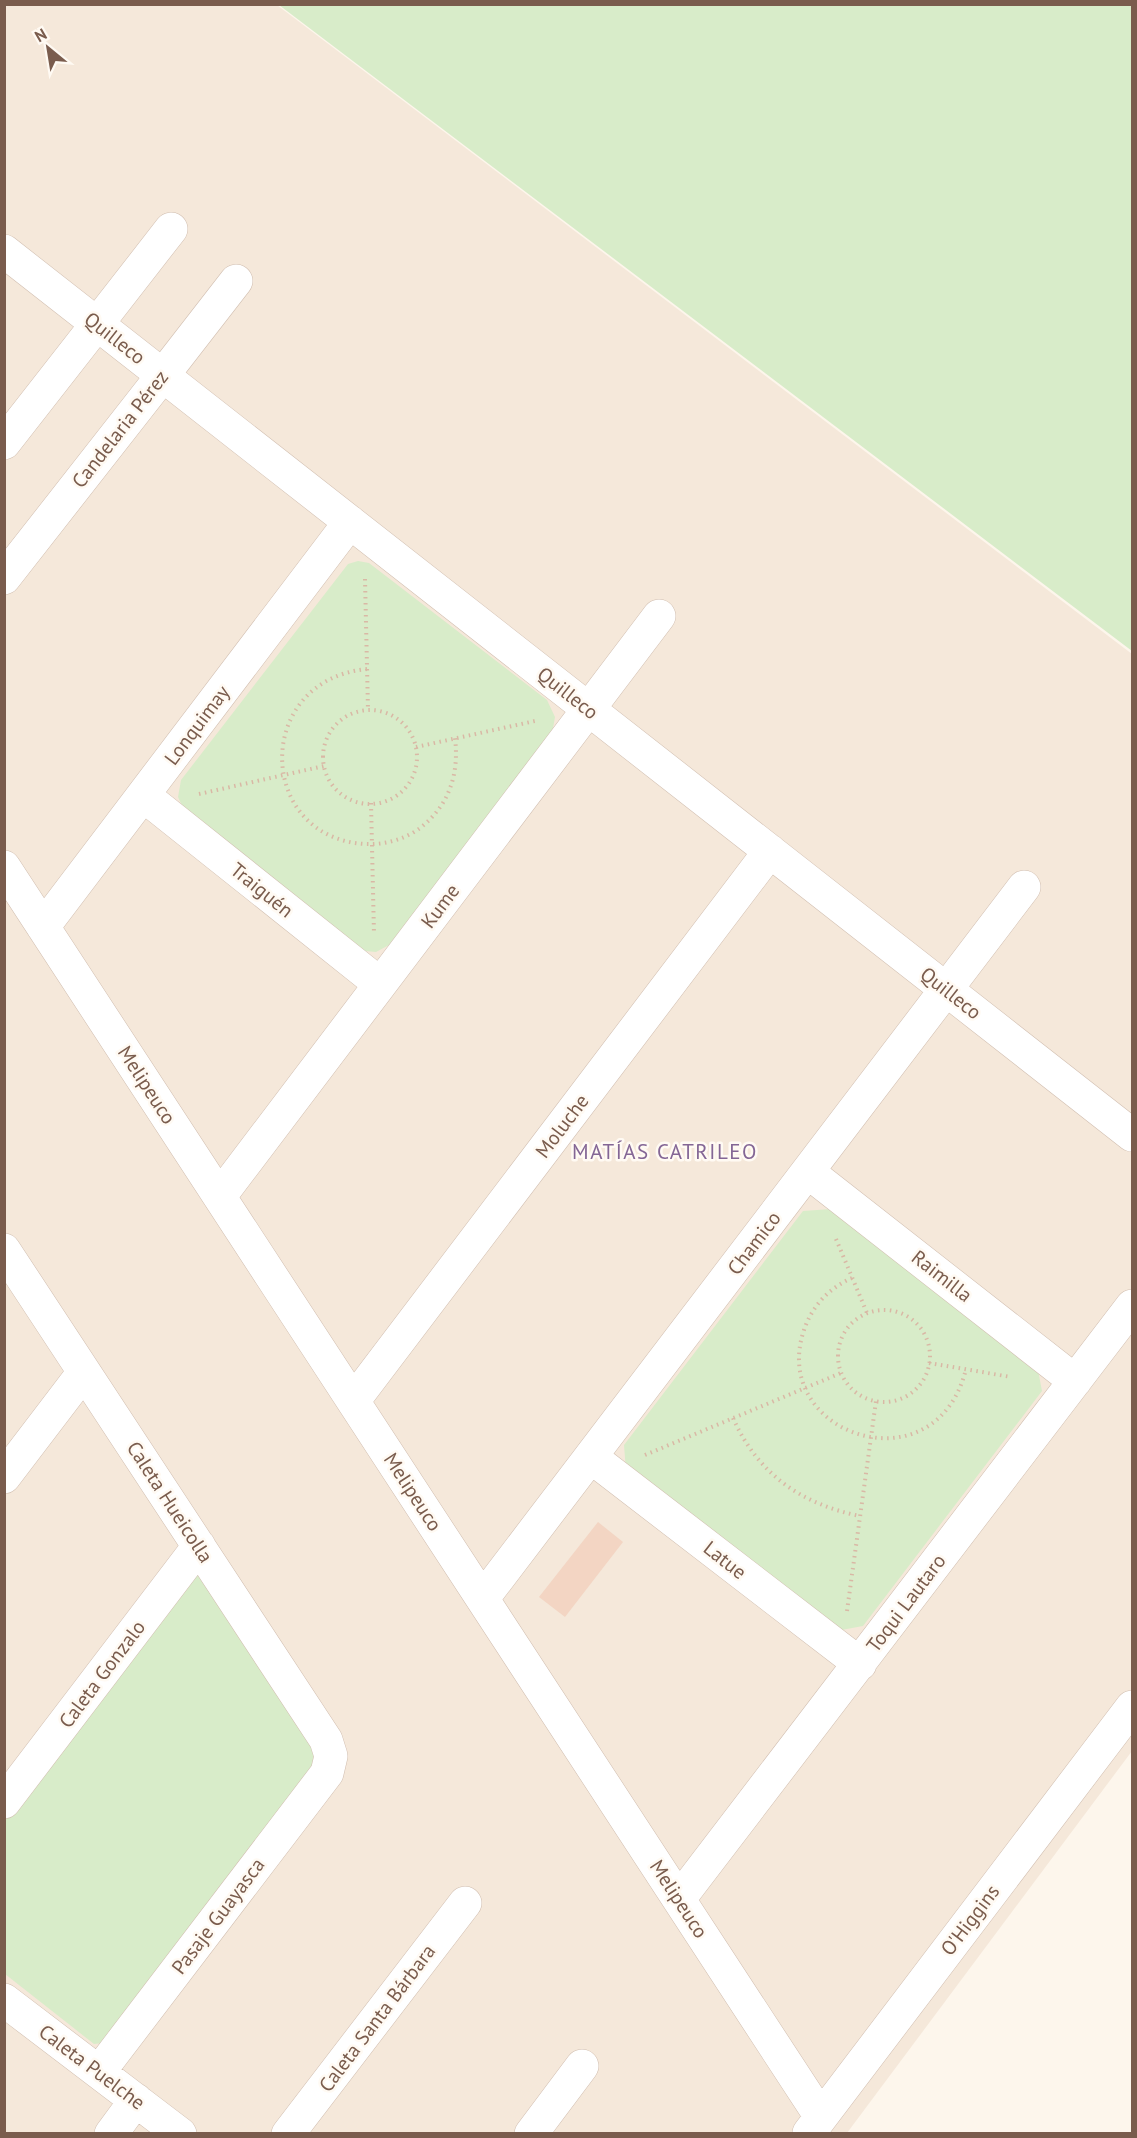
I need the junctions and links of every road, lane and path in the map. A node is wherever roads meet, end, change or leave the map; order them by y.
1 (171, 229) dead end
2 (4, 251) edge
3 (236, 280) dead end
4 (97, 324) junction
5 (163, 375) junction
6 (4, 443) edge
7 (357, 527) junction
8 (4, 578) edge
9 (659, 616) dead end
10 (367, 669) junction
11 (588, 709) junction
12 (368, 710) junction
13 (455, 738) junction
14 (416, 747) junction
15 (324, 766) junction
16 (284, 776) junction
17 (149, 799) junction
18 (371, 803) junction
19 (372, 844) junction
20 (770, 851) junction
21 (4, 867) edge
22 (1024, 887) dead end
23 (43, 927) junction
24 (378, 982) junction
25 (947, 989) junction
26 (1132, 1135) edge
27 (808, 1172) junction
28 (220, 1196) junction
29 (4, 1250) edge
30 (852, 1278) dead end
31 (1132, 1306) edge
32 (929, 1362) junction
33 (966, 1369) junction
34 (84, 1372) junction
35 (841, 1373) junction
36 (1013, 1377) dead end
37 (1076, 1381) junction
38 (806, 1388) junction
39 (354, 1400) junction
40 (876, 1401) junction
41 (733, 1418) junction
42 (871, 1438) junction
43 (600, 1463) junction
44 (4, 1477) edge
45 (860, 1516) junction
46 (199, 1546) junction
47 (483, 1598) junction
48 (851, 1657) junction
49 (1132, 1707) edge
50 (331, 1756) joint
51 (4, 1802) edge
52 (679, 1899) junction
53 (465, 1903) dead end
54 (4, 2000) edge
55 (582, 2066) dead end
56 (99, 2072) junction
57 (136, 2100) junction
58 (815, 2125) edge
59 (111, 2133) edge
60 (180, 2133) edge
61 (288, 2133) edge
62 (531, 2133) edge

1 - 4 street
2 - 4 street, Quilleco
3 - 5 street, Candelaria Pérez
4 - 5 street, Quilleco
4 - 6 street
5 - 7 street, Quilleco
5 - 8 street, Candelaria Pérez
7 - 10 path
7 - 11 street, Quilleco
7 - 17 street, Lonquimay
9 - 11 street, Kume
10 - 12 path
10 - 16 path
11 - 13 path
11 - 20 street, Quilleco
11 - 24 street, Kume
12 - 14 path
12 - 15 path
13 - 14 path
13 - 19 path
14 - 18 path
15 - 16 path
15 - 18 path
16 - 17 path
16 - 19 path
17 - 23 street, Lonquimay
17 - 24 street, Traiguén
18 - 19 path
19 - 24 path
20 - 25 street, Quilleco
20 - 39 street, Moluche
21 - 23 street, Melipeuco
22 - 25 street, Chamico
23 - 28 street, Melipeuco
24 - 28 street, Kume
25 - 26 street, Quilleco
25 - 27 street, Chamico
27 - 37 street, Raimilla
27 - 43 street, Chamico
28 - 39 street, Melipeuco
29 - 34 street, Caleta Hueicolla
30 - 38 path
31 - 37 street, Toqui Lautaro
32 - 33 path
32 - 35 path
32 - 40 path
33 - 36 path
33 - 42 path
34 - 44 street
34 - 46 street, Caleta Hueicolla
35 - 38 path
35 - 40 path
37 - 48 street, Toqui Lautaro
38 - 41 path
38 - 42 path
39 - 47 street, Melipeuco
40 - 42 path
41 - 43 path
41 - 45 path
42 - 45 path
43 - 47 street, Chamico
43 - 48 street, Latue
45 - 48 path
46 - 50 street, Caleta Hueicolla
46 - 51 street, Caleta Gonzalo
47 - 52 street, Melipeuco
48 - 52 street, Toqui Lautaro
49 - 58 street, O'Higgins
50 - 56 street, Pasaje Guayasca
52 - 58 street, Melipeuco
53 - 61 street, Caleta Santa Bárbara
54 - 56 street, Caleta Puelche
55 - 62 street
56 - 57 street, Caleta Puelche
57 - 59 street
57 - 60 street, Caleta Puelche

